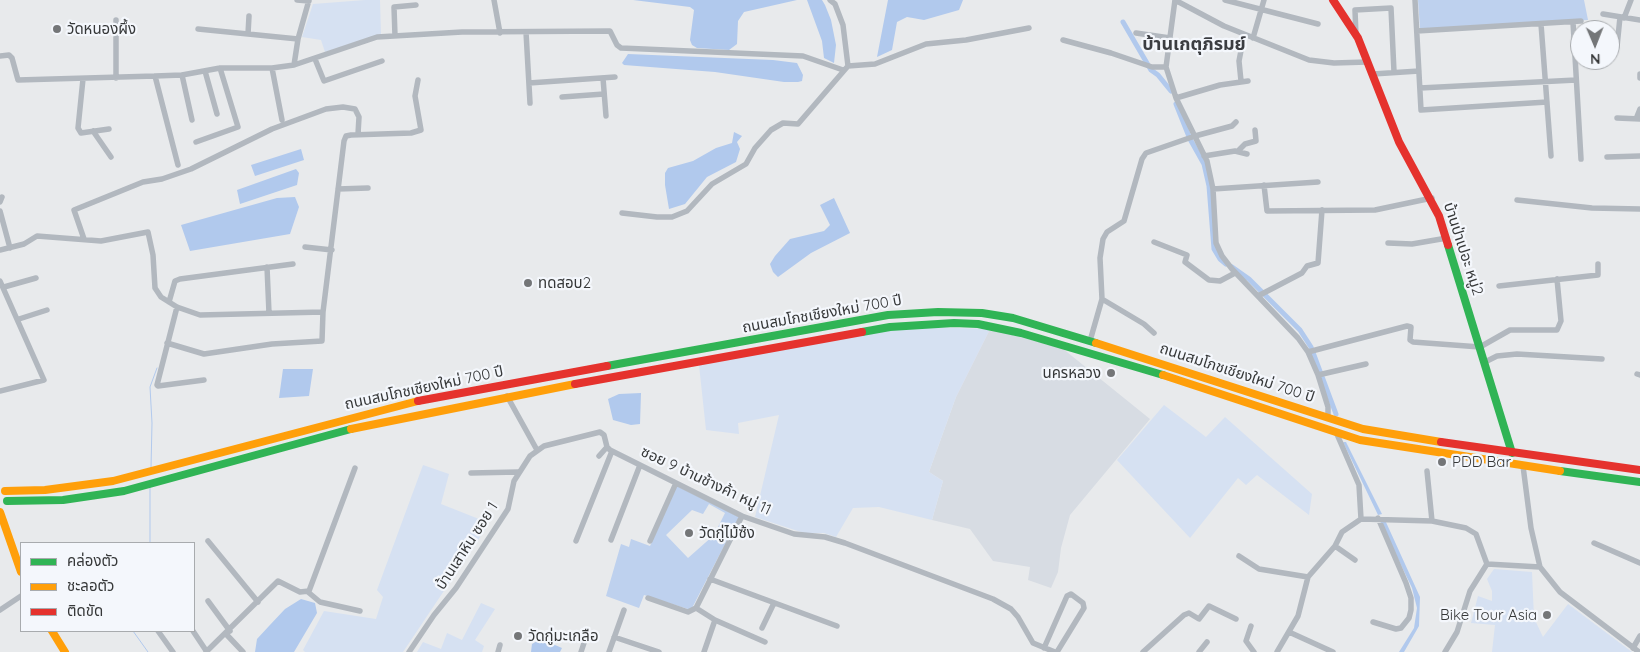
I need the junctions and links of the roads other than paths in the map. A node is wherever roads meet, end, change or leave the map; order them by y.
1 (297, 0) edge
2 (309, 0) edge
3 (494, 0) edge
4 (830, 0) edge
5 (1175, 0) edge
6 (1225, 0) edge
7 (1264, 0) edge
8 (1333, 0) edge
9 (1415, 0) edge
10 (1631, 0) edge
11 (416, 6) dead end
12 (1262, 9) junction
13 (1603, 14) dead end
14 (249, 16) dead end
15 (1622, 17) junction
16 (116, 20) dead end
17 (1640, 20) edge
18 (1570, 22) edge
19 (1318, 24) dead end
20 (1542, 24) junction
21 (1030, 28) dead end
22 (198, 29) dead end
23 (1620, 29) edge
24 (1417, 31) junction
25 (526, 32) junction
26 (500, 33) junction
27 (1136, 33) dead end
28 (248, 34) junction
29 (1244, 35) junction
30 (395, 36) junction
31 (1356, 37) junction
32 (1170, 38) junction
33 (1253, 38) junction
34 (298, 39) junction
35 (1063, 40) dead end
36 (0, 56) edge
37 (315, 59) junction
38 (382, 61) dead end
39 (1367, 62) junction
40 (294, 66) junction
41 (848, 66) junction
42 (1166, 67) junction
43 (220, 68) junction
44 (272, 68) junction
45 (842, 70) junction
46 (1575, 70) edge
47 (205, 71) junction
48 (1419, 71) junction
49 (1394, 72) junction
50 (1373, 74) junction
51 (182, 75) junction
52 (155, 76) junction
53 (615, 77) dead end
54 (116, 78) junction
55 (603, 78) junction
56 (83, 79) junction
57 (418, 80) dead end
58 (1576, 80) junction
59 (1546, 82) junction
60 (529, 83) junction
61 (1420, 88) junction
62 (604, 94) junction
63 (562, 97) dead end
64 (1176, 98) junction
65 (1547, 102) junction
66 (530, 103) dead end
67 (1640, 109) edge
68 (217, 114) dead end
69 (606, 116) dead end
70 (1617, 118) dead end
71 (1638, 119) edge
72 (192, 120) dead end
73 (282, 120) dead end
74 (1236, 122) dead end
75 (109, 129) dead end
76 (1255, 130) dead end
77 (93, 131) junction
78 (358, 134) junction
79 (1195, 136) junction
80 (196, 142) dead end
81 (1238, 151) junction
82 (1248, 154) dead end
83 (111, 156) dead end
84 (1204, 156) junction
85 (1551, 156) dead end
86 (1640, 156) edge
87 (1607, 157) dead end
88 (1581, 159) dead end
89 (178, 166) dead end
90 (1318, 182) dead end
91 (1264, 185) junction
92 (368, 188) dead end
93 (338, 189) junction
94 (1213, 189) junction
95 (1432, 198) junction
96 (1518, 200) dead end
97 (1640, 209) edge
98 (0, 210) edge
99 (1322, 210) junction
100 (622, 212) dead end
101 (1446, 238) junction
102 (84, 239) junction
103 (1154, 242) dead end
104 (1388, 243) dead end
105 (305, 247) dead end
106 (10, 248) junction
107 (0, 250) edge
108 (332, 250) junction
109 (293, 264) dead end
110 (1598, 264) dead end
111 (267, 267) junction
112 (1235, 273) junction
113 (36, 278) dead end
114 (1557, 279) junction
115 (2, 284) edge
116 (1498, 286) dead end
117 (1258, 296) junction
118 (1102, 299) junction
119 (169, 302) junction
120 (177, 308) junction
121 (47, 310) dead end
122 (323, 312) junction
123 (269, 313) junction
124 (18, 320) junction
125 (1154, 333) dead end
126 (1090, 341) junction
127 (167, 343) junction
128 (1480, 346) junction
129 (1308, 352) junction
130 (1602, 359) dead end
131 (1485, 362) junction
132 (1366, 364) dead end
133 (1318, 375) junction
134 (204, 380) dead end
135 (0, 390) edge
136 (507, 396) junction
137 (1328, 418) junction
138 (1336, 432) junction
139 (609, 449) junction
140 (537, 450) junction
141 (1512, 453) junction
142 (599, 456) dead end
143 (640, 464) junction
144 (1523, 466) junction
145 (355, 468) dead end
146 (1640, 470) edge
147 (1427, 471) dead end
148 (518, 472) junction
149 (470, 473) dead end
150 (676, 482) junction
151 (1640, 482) edge
152 (5, 491) dead end
153 (7, 501) dead end
154 (0, 513) edge
155 (742, 516) junction
156 (1378, 518) junction
157 (1361, 519) junction
158 (1432, 521) junction
159 (611, 540) dead end
160 (208, 541) dead end
161 (576, 541) dead end
162 (650, 541) dead end
163 (1594, 543) dead end
164 (1334, 546) junction
165 (1239, 556) dead end
166 (1355, 560) dead end
167 (1640, 563) edge
168 (1488, 564) junction
169 (1540, 566) junction
170 (20, 569) edge
171 (1308, 577) junction
172 (710, 579) junction
173 (308, 592) junction
174 (20, 597) edge
175 (648, 598) dead end
176 (208, 601) dead end
177 (258, 602) junction
178 (774, 603) junction
179 (696, 608) junction
180 (0, 610) edge
181 (624, 610) dead end
182 (360, 611) dead end
183 (1236, 619) dead end
184 (715, 620) junction
185 (1373, 622) dead end
186 (837, 626) dead end
187 (1251, 626) dead end
188 (762, 628) dead end
189 (53, 632) edge
190 (159, 632) edge
191 (194, 632) edge
192 (228, 632) junction
193 (1289, 632) junction
194 (1640, 636) edge
195 (614, 637) junction
196 (765, 642) dead end
197 (1207, 642) dead end
198 (584, 643) dead end
199 (500, 645) dead end
200 (1044, 648) junction
201 (1636, 650) edge
202 (1448, 651) edge
203 (65, 652) edge
204 (173, 652) edge
205 (206, 652) edge
206 (243, 652) edge
207 (409, 652) edge
208 (498, 652) edge
209 (581, 652) edge
210 (609, 652) edge
211 (659, 652) edge
212 (704, 652) edge
213 (1056, 652) edge
214 (1143, 652) edge
215 (1199, 652) edge
216 (1254, 652) edge
217 (1277, 652) edge
218 (1334, 652) edge

1 - 2 street
2 - 34 street
3 - 26 street
4 - 41 street
5 - 29 street
5 - 32 street
6 - 12 street
7 - 12 street
8 - 31 main road, บ้านป่าเปอะ หมู่2
9 - 24 street
10 - 15 street
11 - 30 street
12 - 19 street
12 - 33 street
13 - 15 street
14 - 28 street
15 - 17 street
15 - 23 street
16 - 54 street
18 - 20 street
20 - 24 street
20 - 59 street
21 - 41 street
22 - 28 street
24 - 48 street
25 - 26 street
25 - 45 street
25 - 60 street
26 - 30 street
27 - 32 street
28 - 34 street
29 - 33 street
29 - 64 street
30 - 37 street
31 - 39 main road, บ้านป่าเปอะ หมู่2
31 - 49 street
32 - 42 street
33 - 39 street
34 - 40 street
35 - 42 street
36 - 56 street
37 - 38 street
37 - 40 street
39 - 50 main road, บ้านป่าเปอะ หมู่2
40 - 44 street
41 - 45 street
42 - 64 street
43 - 44 street
43 - 47 street
43 - 80 street
44 - 73 street
45 - 100 street
46 - 58 street
47 - 51 street
47 - 68 street
48 - 49 street
48 - 61 street
49 - 50 street
50 - 95 main road, บ้านป่าเปอะ หมู่2
51 - 52 street
51 - 72 street
52 - 54 street
52 - 89 street
53 - 55 street
54 - 56 street
55 - 60 street
55 - 62 street
56 - 77 street
57 - 78 street
58 - 59 street
58 - 88 street
59 - 61 street
59 - 65 street
60 - 66 street
61 - 65 street
62 - 63 street
62 - 69 street
64 - 79 street
65 - 85 street
67 - 71 street
70 - 71 street
74 - 79 street
75 - 77 street
76 - 81 street
77 - 83 street
78 - 93 street
78 - 102 street
79 - 84 street
79 - 118 street
81 - 82 street
81 - 84 street
84 - 94 street
86 - 87 street
90 - 91 street
91 - 94 street
91 - 99 street
92 - 93 street
93 - 108 street
94 - 112 street
95 - 99 street
95 - 101 main road, บ้านป่าเปอะ หมู่2
96 - 97 street
98 - 106 street
99 - 117 street
101 - 104 street
101 - 128 main road, บ้านป่าเปอะ หมู่2
102 - 106 street
102 - 119 street
103 - 112 street
105 - 108 street
106 - 107 street
108 - 122 street
109 - 111 street
110 - 114 street
111 - 119 street
111 - 123 street
112 - 117 street
113 - 115 street
114 - 116 street
114 - 128 street
115 - 124 street
117 - 129 street
118 - 125 street
118 - 126 street
119 - 120 street
120 - 123 street
120 - 127 street
121 - 124 street
122 - 123 street
122 - 127 street
124 - 135 street
126 - 137 main road, ถนนสมโภชเชียงใหม่ 700 ปี
126 - 152 main road, ถนนสมโภชเชียงใหม่ 700 ปี
127 - 134 street
128 - 129 street
128 - 131 main road, บ้านป่าเปอะ หมู่2
129 - 133 street
130 - 131 street
131 - 141 main road, บ้านป่าเปอะ หมู่2
132 - 133 street
133 - 137 street
136 - 138 main road, ถนนสมโภชเชียงใหม่ 700 ปี
136 - 140 street
136 - 153 main road, ถนนสมโภชเชียงใหม่ 700 ปี
137 - 141 main road, ถนนสมโภชเชียงใหม่ 700 ปี
138 - 144 main road, ถนนสมโภชเชียงใหม่ 700 ปี
138 - 157 street
139 - 140 street, ซอย 9 บ้านช้างค้า หมู่ 11
139 - 142 street
139 - 143 street, ซอย 9 บ้านช้างค้า หมู่ 11
139 - 161 street
140 - 148 street, บ้านเสาหิน ซอย 1
141 - 146 main road, ถนนสมโภชเชียงใหม่ 700 ปี
143 - 150 street, ซอย 9 บ้านช้างค้า หมู่ 11
143 - 159 street
144 - 151 main road, ถนนสมโภชเชียงใหม่ 700 ปี
144 - 169 street
145 - 173 street
147 - 158 street
148 - 149 street
148 - 207 street, บ้านเสาหิน ซอย 1
150 - 155 street, ซอย 9 บ้านช้างค้า หมู่ 11
150 - 162 street
154 - 170 main road
155 - 172 street
155 - 200 street, ซอย 9 บ้านช้างค้า หมู่ 11
156 - 157 street
156 - 158 street
156 - 185 street
157 - 164 street
158 - 168 street
160 - 177 street
163 - 167 street
164 - 166 street
164 - 171 street
165 - 171 street
168 - 169 street
168 - 202 street
169 - 201 street
171 - 193 street
172 - 178 street
172 - 179 street
173 - 177 street
173 - 182 street
174 - 180 street
175 - 179 street
176 - 192 street
177 - 192 street
178 - 186 street
178 - 188 street
179 - 184 street
181 - 195 street
183 - 214 street
184 - 196 street
184 - 212 street
187 - 216 street
189 - 203 main road
190 - 204 street
191 - 205 street
192 - 205 street
192 - 206 street
193 - 217 street
193 - 218 street
194 - 201 street
195 - 210 street
195 - 211 street
197 - 215 street
198 - 209 street
199 - 208 street
200 - 213 street, ซอย 9 บ้านช้างค้า หมู่ 11
200 - 213 street

